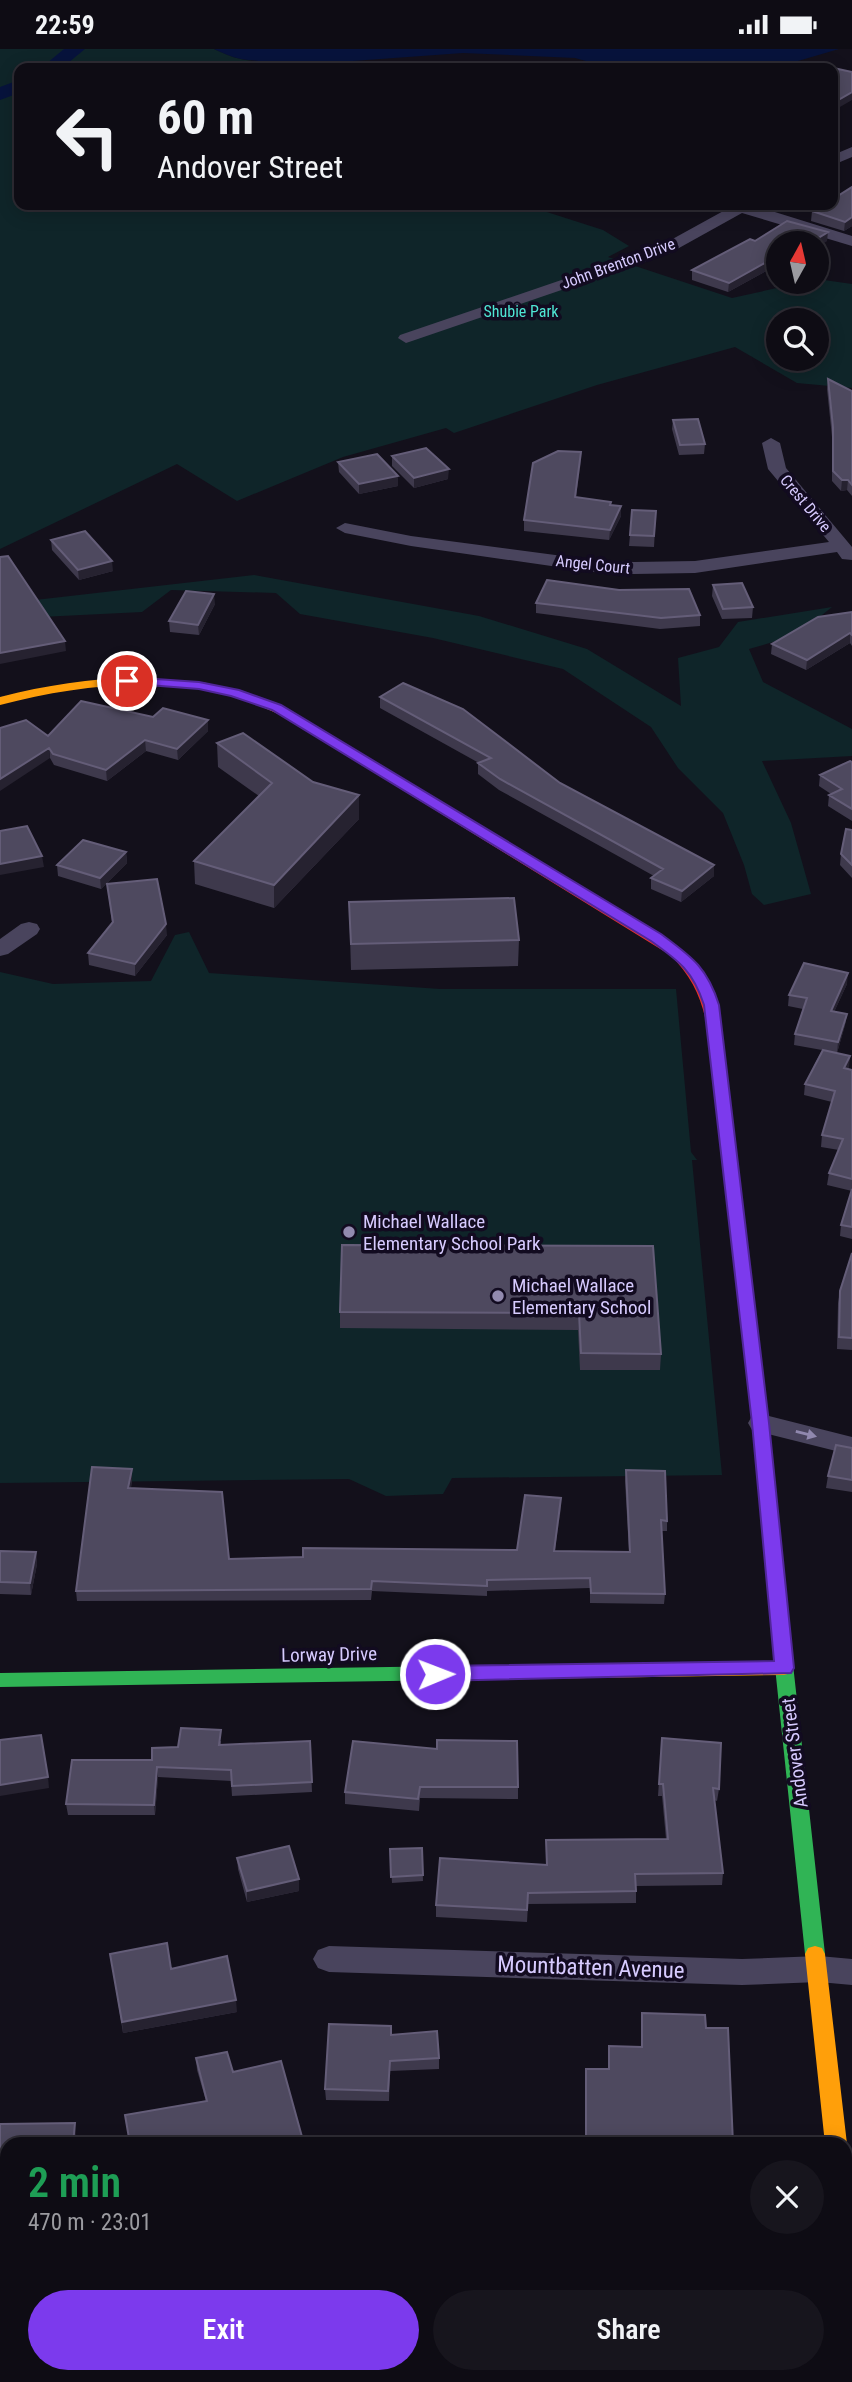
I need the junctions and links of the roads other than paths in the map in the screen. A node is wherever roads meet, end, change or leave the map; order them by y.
1 (732, 210) edge
2 (752, 210) edge
3 (852, 241) edge
4 (406, 338) dead end
5 (771, 443) dead end
6 (345, 528) dead end
7 (847, 552) edge
8 (0, 701) edge
9 (29, 929) dead end
10 (0, 949) edge
11 (761, 1423) junction
12 (852, 1446) edge
13 (784, 1668) junction
14 (0, 1680) edge
15 (329, 1959) dead end
16 (819, 1969) junction
17 (852, 1972) edge
18 (835, 2137) edge

1 - 4 street, John Brenton Drive
2 - 3 street
5 - 7 street, Crest Drive
6 - 7 street, Angel Court
8 - 11 street, Andover Street
9 - 10 street
11 -> 12 street
11 - 13 street, Andover Street
13 - 14 street, Lorway Drive
13 - 16 street, Andover Street
15 - 16 street, Mountbatten Avenue
16 - 17 street, Mountbatten Avenue
16 - 18 street, Andover Street

